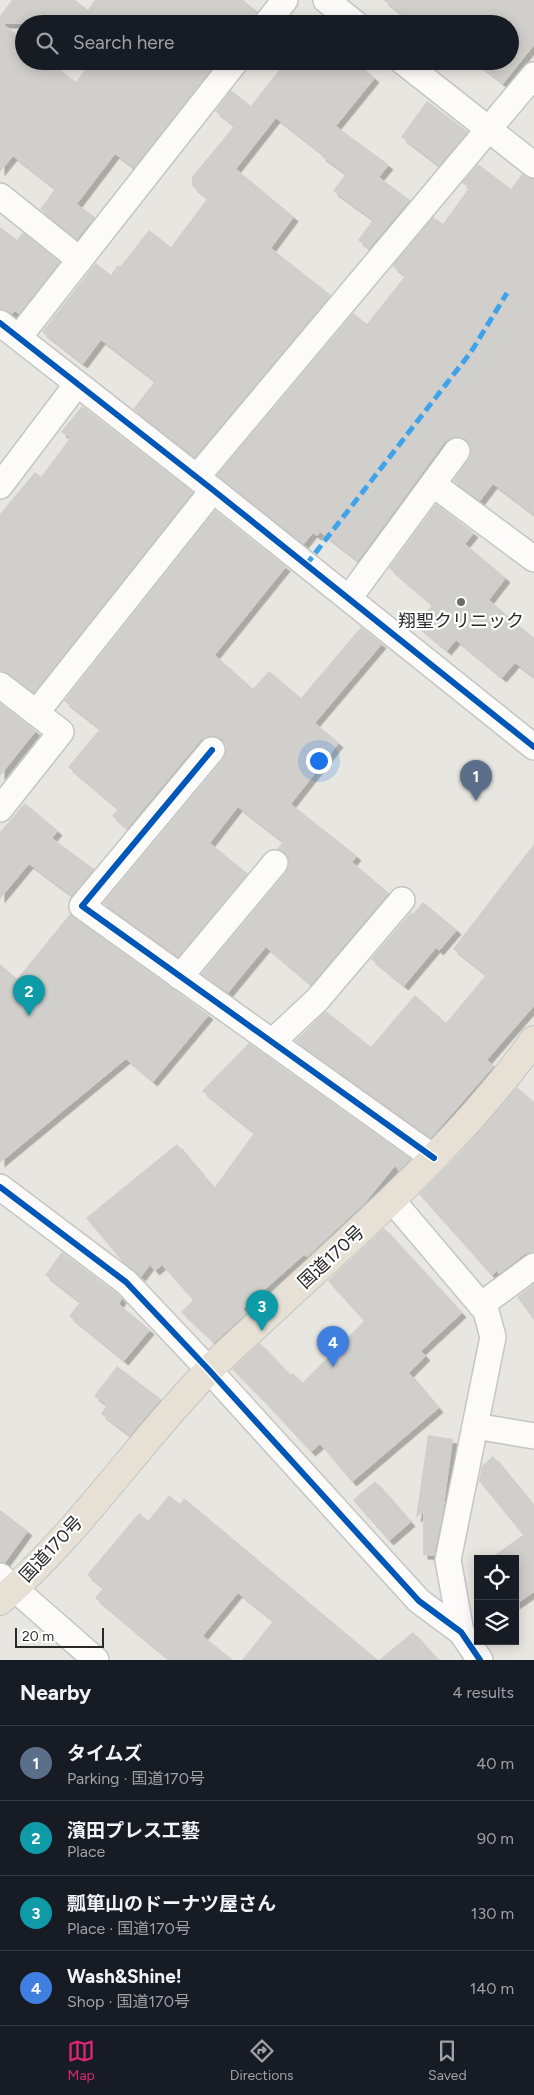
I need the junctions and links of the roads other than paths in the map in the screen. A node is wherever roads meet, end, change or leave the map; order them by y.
1 (285, 0) edge
2 (326, 0) edge
3 (273, 15) edge
4 (345, 15) edge
5 (229, 70) edge
6 (413, 70) edge
7 (534, 75) edge
8 (487, 130) junction
9 (534, 165) edge
10 (0, 196) edge
11 (80, 260) junction
12 (9, 330) edge
13 (77, 384) junction
14 (457, 451) dead end
15 (205, 483) junction
16 (433, 484) junction
17 (0, 486) edge
18 (534, 559) edge
19 (349, 598) junction
20 (0, 685) edge
21 (36, 714) junction
22 (533, 743) edge
23 (212, 750) dead end
24 (0, 809) edge
25 (274, 863) dead end
26 (402, 900) dead end
27 (180, 977) junction
28 (534, 1040) edge
29 (272, 1042) junction
30 (434, 1158) junction
31 (0, 1187) edge
32 (392, 1200) junction
33 (534, 1266) edge
34 (481, 1305) junction
35 (209, 1370) junction
36 (475, 1426) junction
37 (534, 1436) edge
38 (5, 1588) edge
39 (461, 1632) junction
40 (96, 1660) edge
41 (480, 1660) edge

1 - 3 street
2 - 4 street
5 - 11 street
6 - 8 street
7 - 8 street
8 - 9 street
8 - 15 street
10 - 11 street
11 - 12 street
12 - 13 street
13 - 15 street
13 - 17 street
14 - 16 street
15 - 19 street
15 - 21 street
16 - 18 street
16 - 19 street
19 - 22 street
20 - 21 street
21 - 24 street
23 - 27 street
25 - 27 street
26 - 29 street
27 - 29 street
28 - 30 highway, 国道170号
29 - 30 street
30 - 32 highway, 国道170号
31 - 35 street
32 - 34 street
32 - 35 highway, 国道170号
33 - 34 street
34 - 36 street
35 - 38 highway, 国道170号
35 - 39 street
36 - 37 street
36 - 39 street
38 - 40 street
39 - 41 street

